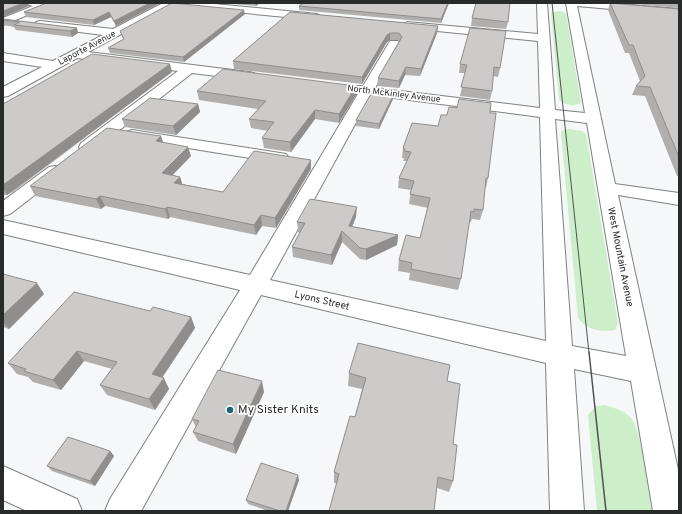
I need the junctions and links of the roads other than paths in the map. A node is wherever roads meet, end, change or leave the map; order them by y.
1 (32, 3) edge
2 (170, 3) edge
3 (174, 3) edge
4 (542, 3) edge
5 (571, 3) edge
6 (679, 12) edge
7 (331, 18) edge
8 (114, 19) edge
9 (5, 21) edge
10 (136, 21) junction
11 (116, 32) junction
12 (544, 38) junction
13 (76, 54) junction
14 (3, 57) edge
15 (56, 64) junction
16 (189, 69) junction
17 (259, 77) edge
18 (344, 88) edge
19 (367, 91) junction
20 (3, 93) edge
21 (548, 114) junction
22 (593, 119) junction
23 (107, 132) junction
24 (309, 162) junction
25 (607, 188) junction
26 (679, 199) edge
27 (3, 210) edge
28 (3, 226) edge
29 (255, 286) junction
30 (559, 355) junction
31 (643, 371) junction
32 (3, 483) edge
33 (65, 511) edge
34 (122, 511) edge
35 (567, 511) edge
36 (670, 511) edge

1 - 9 street
2 - 10 street, Laporte Avenue
3 - 7 street
4 - 12 street
5 - 6 street
5 - 22 street, West Mountain Avenue
8 - 10 street
9 - 11 street
10 - 11 street, Laporte Avenue
11 - 13 street, Laporte Avenue
12 - 19 street
12 - 21 street
13 - 15 street, Laporte Avenue
13 - 16 street
14 - 15 street
15 - 20 street, Laporte Avenue
16 - 17 street
16 - 23 street
18 - 19 street, North McKinley Avenue
19 - 21 street, North McKinley Avenue
19 - 24 street
21 - 22 street, North McKinley Avenue
21 - 30 street
22 - 25 street, West Mountain Avenue
23 - 24 street
23 - 27 street
24 - 29 street
25 - 26 street
25 - 31 street, West Mountain Avenue
28 - 29 street, Lyons Street
29 - 30 street, Lyons Street
29 - 34 street
30 - 31 street, Lyons Street
30 - 35 street
31 - 36 street, West Mountain Avenue
32 - 33 street

